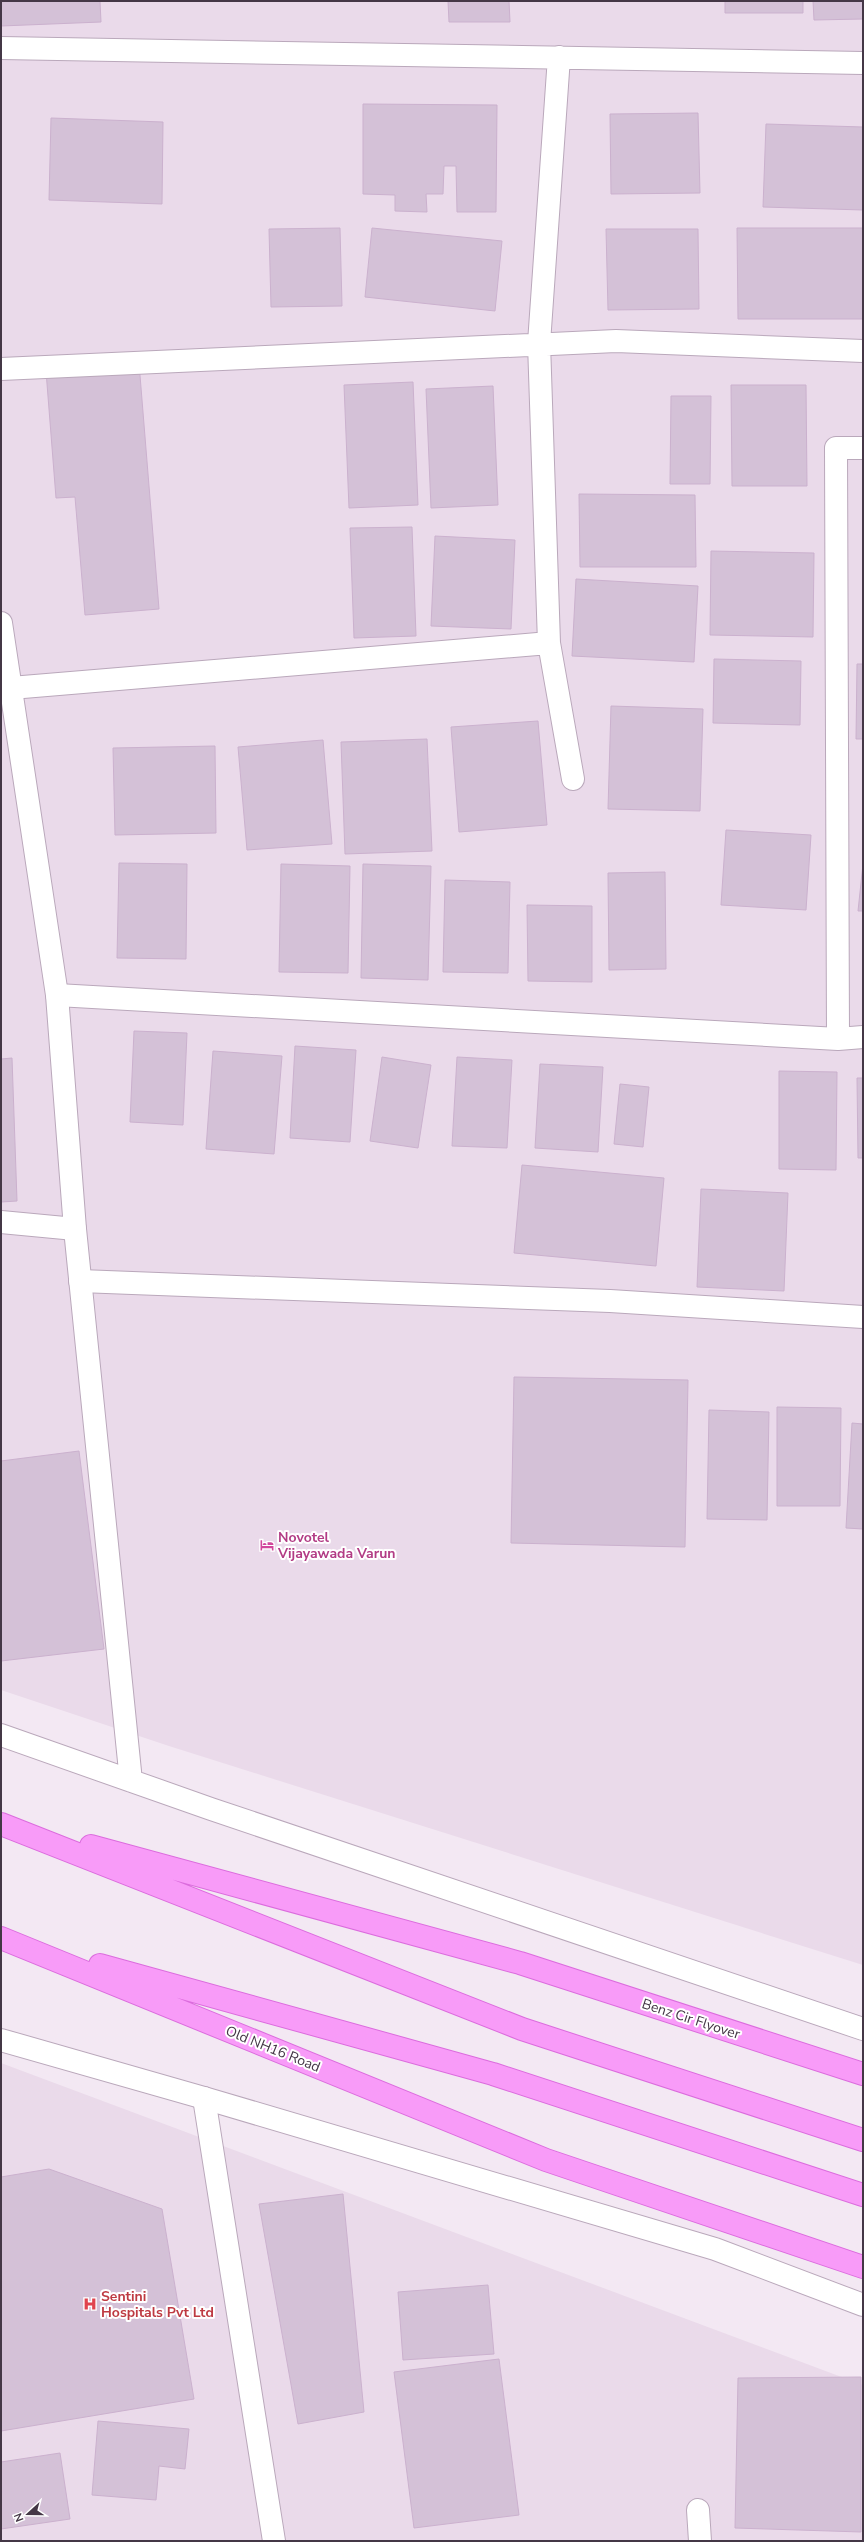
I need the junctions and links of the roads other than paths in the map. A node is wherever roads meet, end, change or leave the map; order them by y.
1 (1, 48) edge
2 (559, 57) junction
3 (863, 63) edge
4 (539, 343) junction
5 (863, 351) edge
6 (1, 369) edge
7 (863, 448) edge
8 (1, 623) edge
9 (549, 643) junction
10 (11, 688) junction
11 (573, 779) dead end
12 (57, 995) junction
13 (863, 1037) edge
14 (838, 1039) junction
15 (1, 1222) edge
16 (75, 1229) junction
17 (80, 1281) junction
18 (863, 1317) edge
19 (1, 1735) edge
20 (131, 1781) junction
21 (1, 1822) edge
22 (1, 1938) edge
23 (863, 2029) edge
24 (1, 2040) edge
25 (863, 2074) edge
26 (204, 2098) junction
27 (863, 2140) edge
28 (863, 2195) edge
29 (863, 2267) edge
30 (863, 2305) edge
31 (698, 2510) dead end
32 (274, 2541) edge
33 (700, 2541) edge

1 - 2 street
2 - 3 street
2 - 4 street
4 - 5 street
4 - 6 street
4 - 9 street
7 - 14 street
8 - 10 street
9 - 10 street
9 - 11 street
10 - 12 street
12 - 14 street
12 - 16 street
13 - 14 street
15 - 16 street
16 - 17 street
17 - 18 street
17 - 20 street
19 - 20 street
20 - 23 street
21 - 25 main road, Benz Cir Flyover
21 - 27 main road
22 - 28 main road
22 - 29 main road, Old NH16 Road
24 - 26 street
26 - 30 street
26 - 32 street
31 - 33 street

